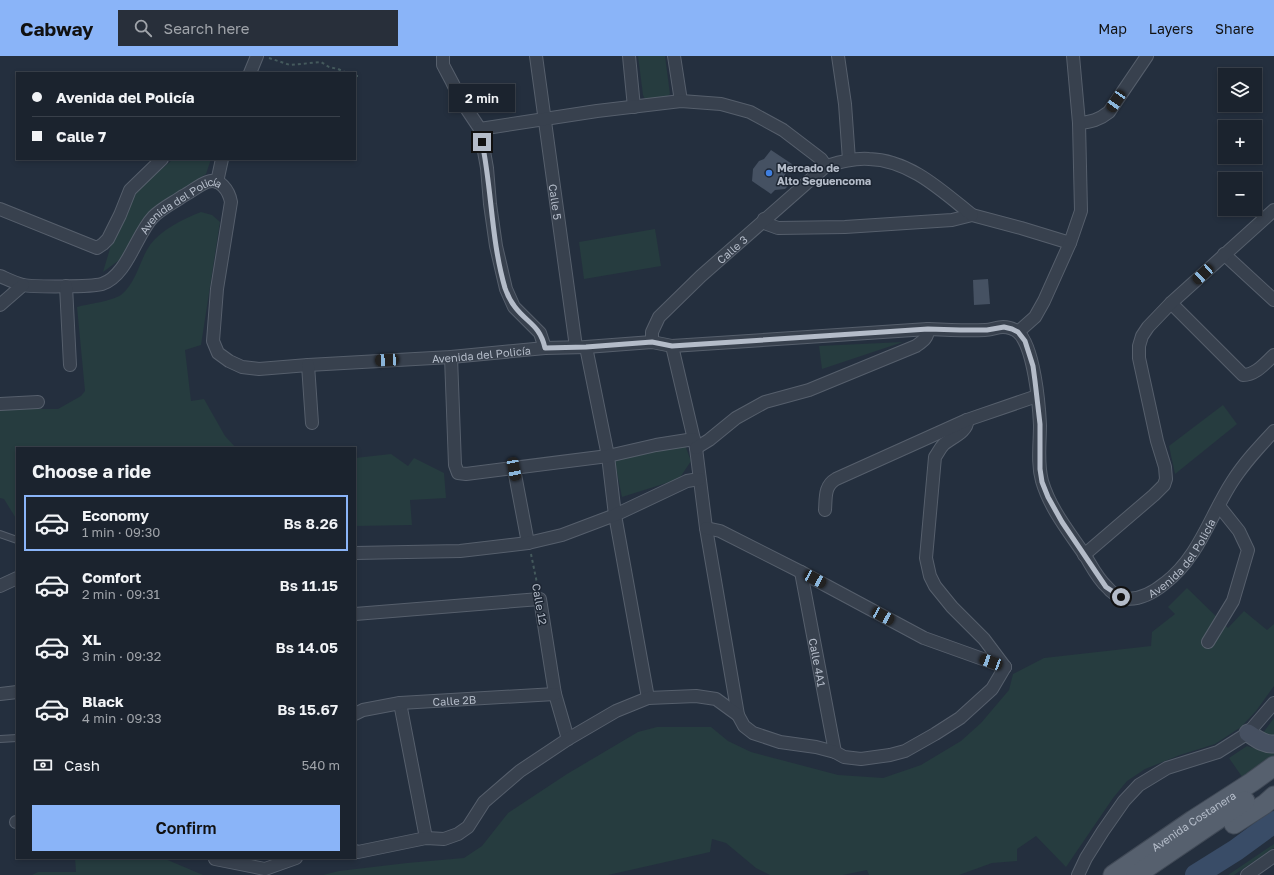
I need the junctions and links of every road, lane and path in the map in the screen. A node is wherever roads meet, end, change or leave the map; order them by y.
1 (257, 56) edge
2 (264, 56) edge
3 (443, 56) edge
4 (536, 56) edge
5 (629, 56) edge
6 (674, 56) edge
7 (838, 56) edge
8 (1073, 56) edge
9 (1147, 56) edge
10 (250, 72) edge
11 (345, 72) edge
12 (681, 101) junction
13 (634, 107) junction
14 (544, 118) junction
15 (1079, 122) junction
16 (480, 129) junction
17 (161, 160) edge
18 (222, 160) edge
19 (848, 160) junction
20 (826, 166) junction
21 (218, 182) junction
22 (0, 209) edge
23 (1274, 210) edge
24 (972, 215) junction
25 (764, 220) junction
26 (1070, 243) junction
27 (1224, 254) junction
28 (0, 276) edge
29 (23, 285) junction
30 (66, 286) junction
31 (1274, 300) edge
32 (1171, 303) junction
33 (0, 305) edge
34 (928, 329) junction
35 (1018, 332) junction
36 (652, 342) junction
37 (672, 346) junction
38 (581, 347) junction
39 (545, 348) junction
40 (1274, 355) edge
41 (451, 357) junction
42 (308, 364) junction
43 (70, 365) dead end
44 (1037, 396) junction
45 (38, 402) dead end
46 (0, 404) edge
47 (968, 420) junction
48 (312, 423) dead end
49 (1274, 431) edge
50 (695, 443) junction
51 (608, 456) junction
52 (514, 469) junction
53 (699, 479) junction
54 (1219, 506) junction
55 (825, 510) dead end
56 (615, 515) junction
57 (706, 528) junction
58 (0, 534) edge
59 (16, 540) edge
60 (528, 543) junction
61 (356, 553) edge
62 (1084, 555) junction
63 (801, 572) junction
64 (16, 578) edge
65 (0, 586) edge
66 (540, 599) junction
67 (356, 614) edge
68 (1208, 642) dead end
69 (1005, 667) junction
70 (16, 692) edge
71 (0, 694) edge
72 (555, 694) junction
73 (648, 698) junction
74 (1274, 703) edge
75 (400, 704) junction
76 (356, 714) edge
77 (738, 714) junction
78 (1248, 733) junction
79 (16, 738) edge
80 (0, 739) edge
81 (568, 739) junction
82 (1274, 744) edge
83 (835, 752) junction
84 (1274, 766) edge
85 (1274, 781) edge
86 (1274, 796) edge
87 (426, 838) junction
88 (356, 851) edge
89 (1274, 856) edge
90 (215, 859) dead end
91 (293, 859) edge
92 (1078, 875) edge
93 (1113, 875) edge
94 (1136, 875) edge
95 (1155, 875) edge
96 (1247, 875) edge

1 - 10 street
2 - 11 path
3 - 16 street
4 - 14 street, Calle 5
5 - 13 street
6 - 12 street
7 - 19 street
8 - 15 street
9 - 15 street
12 - 13 street
12 - 20 street
13 - 14 street
14 - 16 street
14 - 38 street, Calle 5
15 - 26 street
16 - 39 street
17 - 22 street
18 - 21 street
19 - 20 street
19 - 24 street
20 - 25 street, Calle 3
21 - 30 street, Avenida del Policía
21 - 42 street, Avenida del Policía
23 - 27 street
24 - 25 street
24 - 26 street
25 - 36 street, Calle 3
26 - 35 street
27 - 31 street
27 - 32 street
28 - 29 street, Avenida del Policía
29 - 30 street, Avenida del Policía
29 - 33 street
30 - 43 street
32 - 40 street
32 - 62 street
34 - 35 street, Avenida del Policía
34 - 37 street, Avenida del Policía
34 - 50 street
35 - 44 street, Avenida del Policía
36 - 37 street, Avenida del Policía
36 - 38 street, Avenida del Policía
37 - 50 street
38 - 39 street, Avenida del Policía
38 - 51 street, Calle 5
39 - 41 street, Avenida del Policía
41 - 42 street, Avenida del Policía
41 - 52 street
42 - 48 street
44 - 47 street
44 - 62 street, Avenida del Policía
45 - 46 street
47 - 55 street
47 - 69 street
49 - 54 street, Avenida del Policía
50 - 51 street
50 - 53 street
51 - 52 street
51 - 56 street, Calle 5
52 - 60 street
53 - 56 street
53 - 57 street
54 - 62 street, Avenida del Policía
54 - 68 street
56 - 60 street
56 - 73 street, Calle 5
57 - 63 street
57 - 77 street
58 - 59 lane
60 - 61 street
60 - 66 path, Calle 12
63 - 69 street
63 - 83 street, Calle 4A1
64 - 65 street
66 - 67 street
66 - 72 street, Calle 12
69 - 83 street
70 - 71 street
72 - 75 street, Calle 2B
72 - 81 street, Calle 12
73 - 77 street
73 - 81 street
74 - 78 street
75 - 76 street, Calle 2B
75 - 87 street
77 - 83 street
78 - 82 main road
78 - 92 street
79 - 80 lane
81 - 87 street
84 - 93 main road, Avenida Costanera
85 - 94 main road
86 - 95 main road
87 - 88 street
89 - 96 street
90 - 91 street

